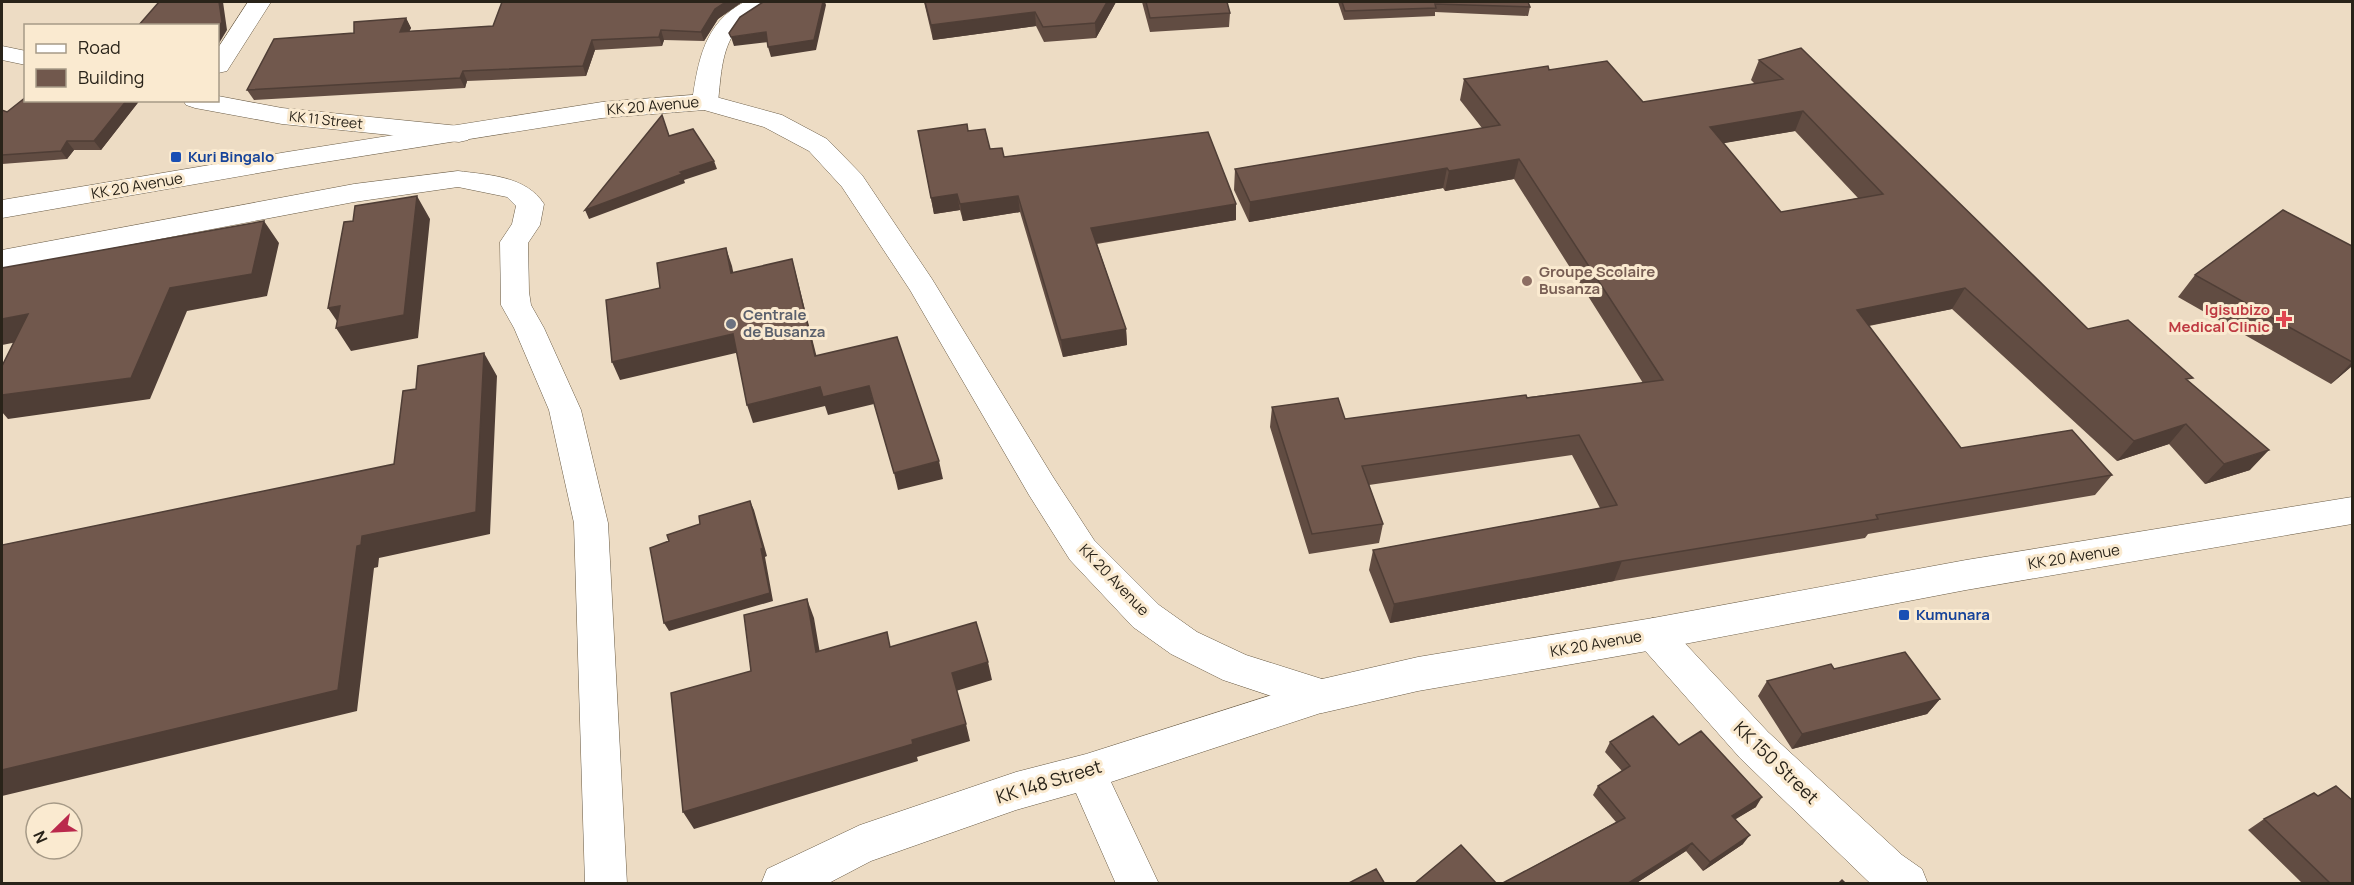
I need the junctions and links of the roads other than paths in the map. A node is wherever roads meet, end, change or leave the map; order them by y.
1 (259, 2) edge
2 (760, 2) edge
3 (2, 53) edge
4 (24, 58) edge
5 (219, 64) edge
6 (201, 102) edge
7 (705, 102) junction
8 (459, 134) junction
9 (2, 209) edge
10 (2, 260) edge
11 (2352, 511) edge
12 (1653, 634) junction
13 (1322, 696) junction
14 (1086, 772) junction
15 (606, 884) edge
16 (782, 884) edge
17 (1138, 884) edge
18 (1907, 884) edge

1 - 5 street
2 - 7 street
3 - 4 street
6 - 8 street, KK 11 Street
7 - 8 street, KK 20 Avenue
7 - 13 street, KK 20 Avenue
8 - 9 street, KK 20 Avenue
10 - 15 street
11 - 12 street, KK 20 Avenue
12 - 13 street, KK 20 Avenue
12 - 18 street, KK 150 Street
13 - 14 street, KK 148 Street
14 - 16 street, KK 148 Street
14 - 17 street

